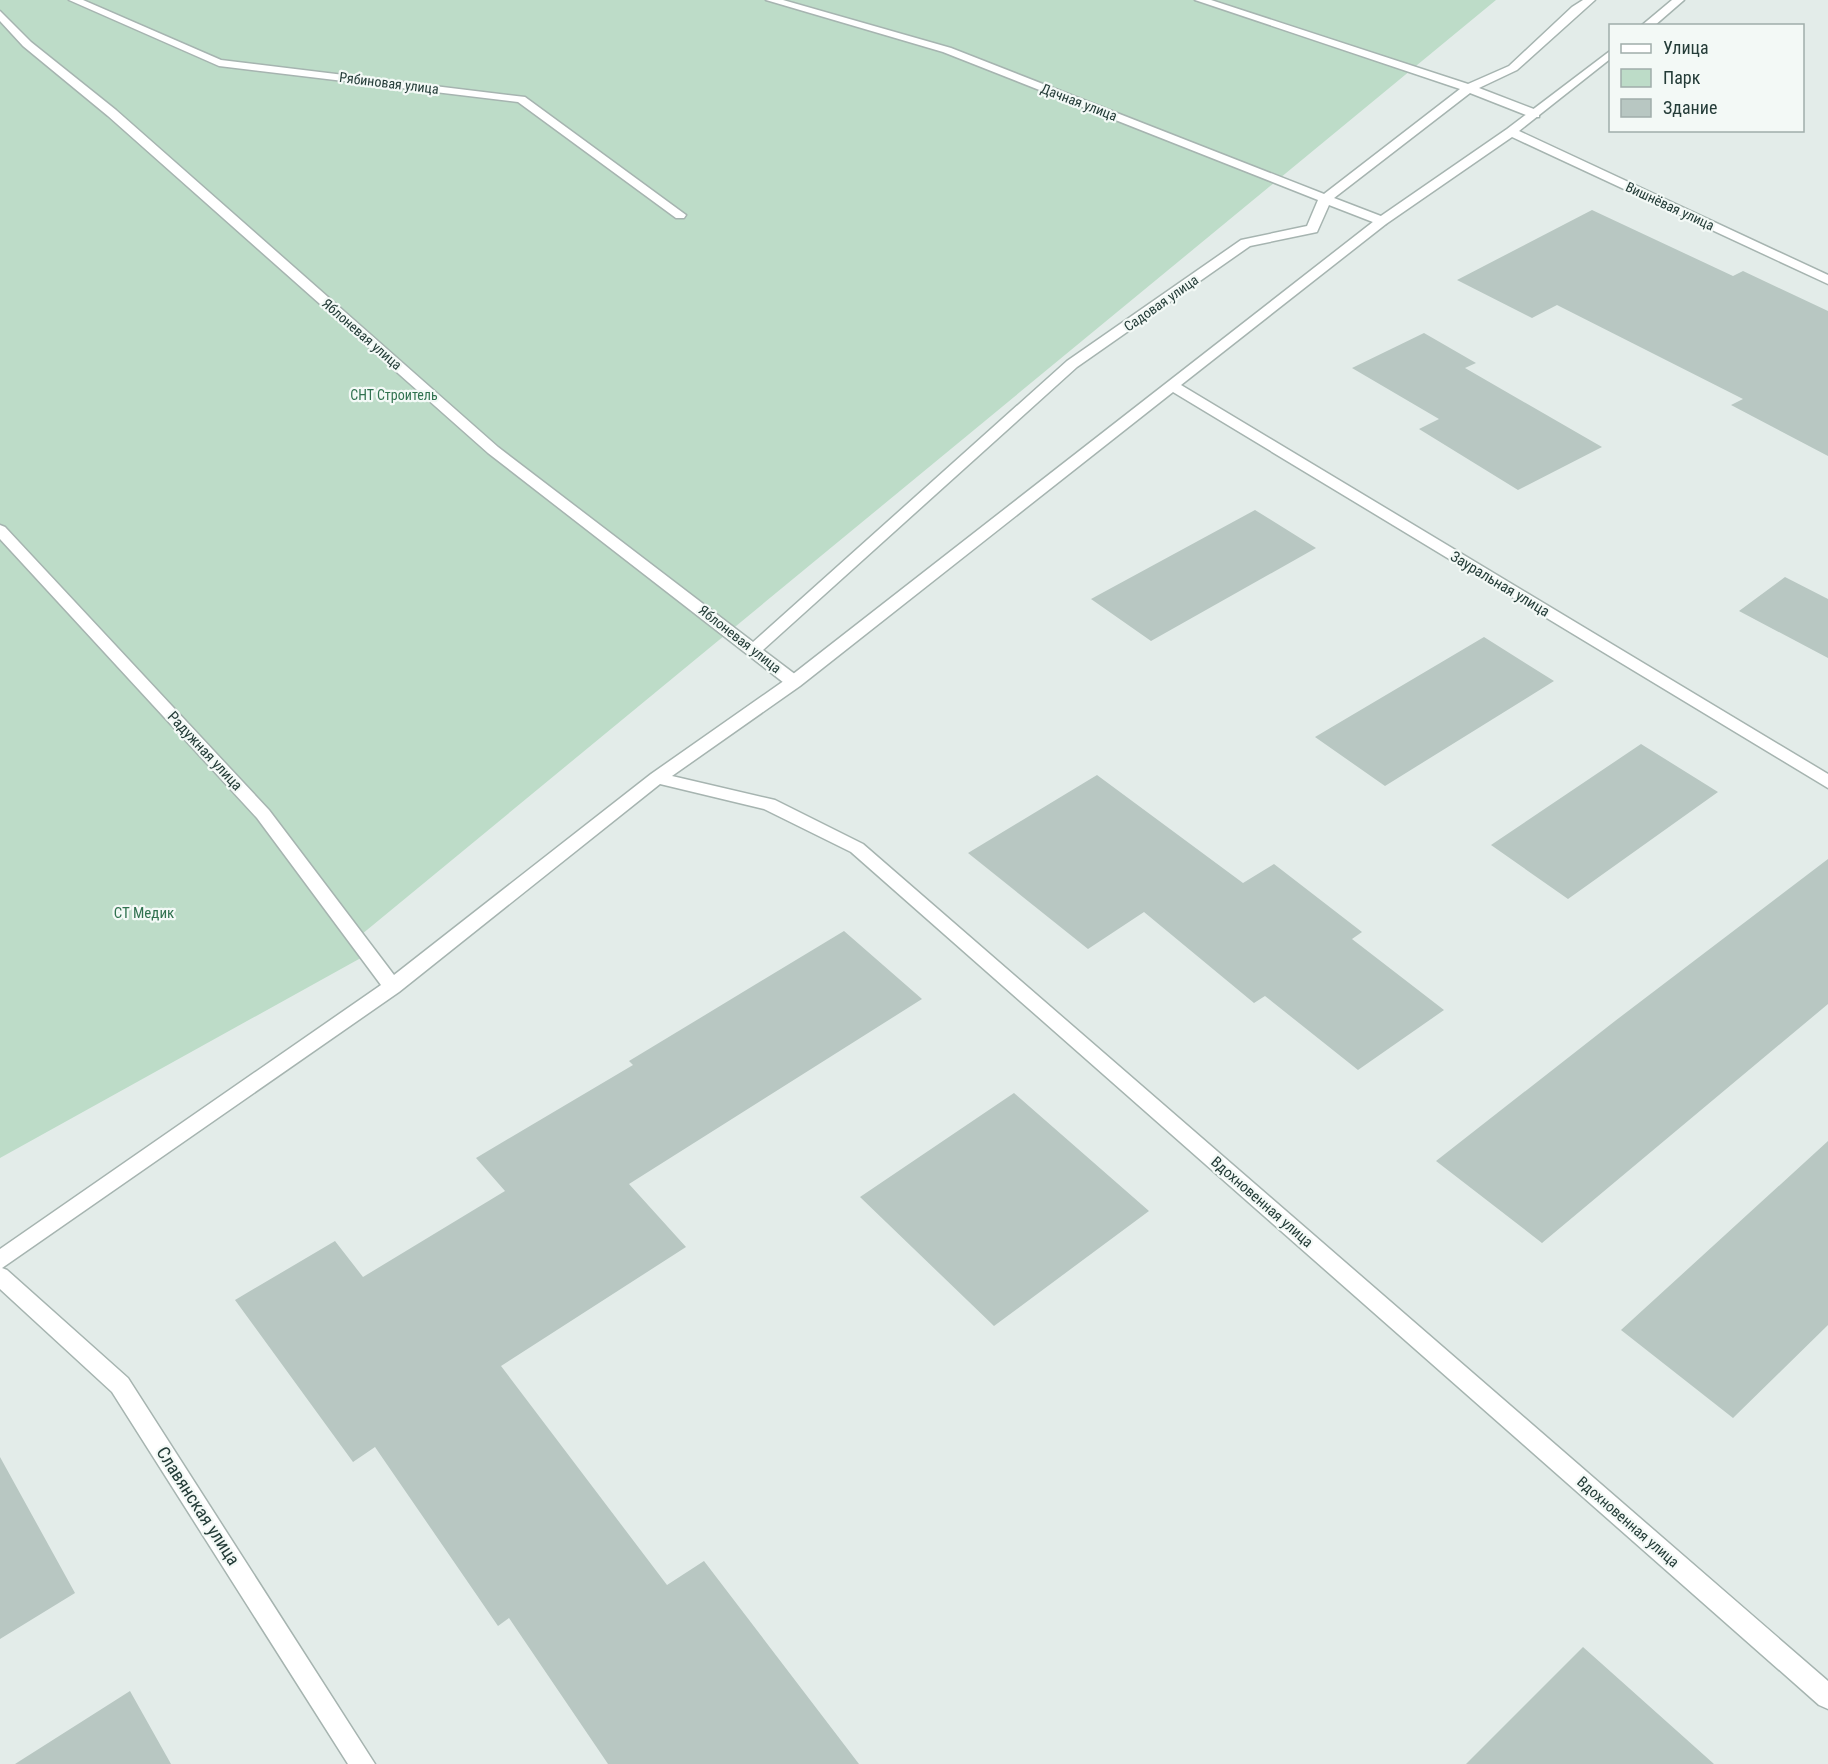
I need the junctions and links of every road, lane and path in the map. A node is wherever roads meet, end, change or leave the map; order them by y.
1 (74, 0) edge
2 (771, 0) edge
3 (1200, 0) edge
4 (1590, 0) edge
5 (1679, 0) edge
6 (0, 14) edge
7 (1649, 24) edge
8 (1609, 56) edge
9 (1469, 88) junction
10 (1535, 114) junction
11 (1511, 132) junction
12 (1325, 199) junction
13 (680, 215) dead end
14 (1382, 221) junction
15 (1828, 280) edge
16 (1173, 386) junction
17 (0, 530) edge
18 (754, 650) junction
19 (794, 682) junction
20 (657, 778) junction
21 (1828, 782) edge
22 (392, 987) junction
23 (0, 1260) edge
24 (0, 1276) edge
25 (1828, 1697) edge
26 (362, 1764) edge

1 - 13 street, Рябиновая улица
2 - 12 street, Дачная улица
3 - 9 street
4 - 9 street, Садовая улица
5 - 7 street
6 - 18 street, Яблоневая улица
8 - 10 street
9 - 10 street
9 - 12 street, Садовая улица
10 - 11 street
11 - 14 street
11 - 15 street, Вишнёвая улица
12 - 14 street, Дачная улица
12 - 18 street, Садовая улица
14 - 16 street
16 - 19 street
16 - 21 street, Зауральная улица
17 - 22 street, Радужная улица
18 - 19 street, Яблоневая улица
19 - 20 street
20 - 22 street
20 - 25 street, Вдохновенная улица
22 - 23 street
24 - 26 street, Славянская улица

